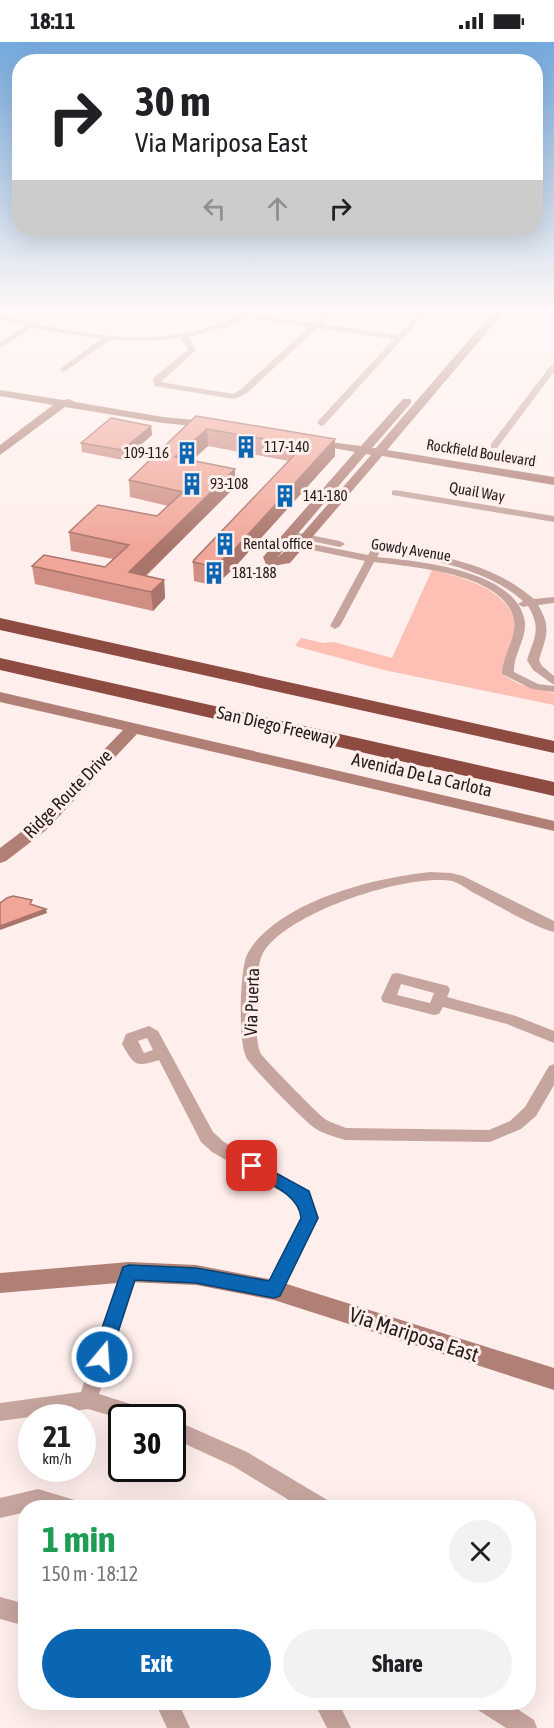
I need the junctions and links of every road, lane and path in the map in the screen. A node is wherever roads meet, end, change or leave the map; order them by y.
1 (35, 392) edge
2 (202, 392) edge
3 (243, 392) edge
4 (350, 392) edge
5 (415, 392) edge
6 (431, 392) edge
7 (535, 392) edge
8 (0, 393) edge
9 (80, 399) junction
10 (62, 404) junction
11 (189, 421) junction
12 (321, 423) dead end
13 (224, 427) edge
14 (302, 440) edge
15 (494, 446) dead end
16 (364, 450) junction
17 (0, 452) edge
18 (379, 452) junction
19 (554, 481) edge
20 (395, 493) dead end
21 (554, 519) edge
22 (285, 537) junction
23 (303, 541) junction
24 (374, 554) junction
25 (554, 600) edge
26 (529, 603) junction
27 (513, 606) junction
28 (0, 624) edge
29 (335, 626) dead end
30 (0, 640) edge
31 (0, 653) edge
32 (0, 664) edge
33 (554, 682) edge
34 (554, 689) edge
35 (0, 697) edge
36 (134, 728) junction
37 (554, 747) edge
38 (554, 761) edge
39 (554, 776) edge
40 (554, 789) edge
41 (554, 826) edge
42 (0, 857) edge
43 (554, 927) edge
44 (438, 1000) dead end
45 (554, 1037) edge
46 (162, 1053) dead end
47 (554, 1070) edge
48 (129, 1272) junction
49 (0, 1283) edge
50 (274, 1290) junction
51 (554, 1379) edge
52 (88, 1400) junction
53 (108, 1406) edge
54 (0, 1412) edge
55 (186, 1434) edge
56 (309, 1500) edge
57 (18, 1504) edge
58 (0, 1508) edge
59 (0, 1608) edge
60 (18, 1613) edge
61 (170, 1710) edge
62 (330, 1710) edge
63 (498, 1710) edge
64 (179, 1728) edge
65 (340, 1728) edge
66 (526, 1728) edge

1 - 9 main road
2 - 3 street
4 - 12 street
5 - 16 main road
6 - 18 main road
7 - 15 street
8 - 10 main road
9 - 10 main road
9 - 11 main road
10 - 11 main road
10 - 17 main road
11 - 13 main road
14 - 16 main road, Rockfield Boulevard
16 - 18 main road, Rockfield Boulevard
16 - 22 main road
18 - 19 main road, Rockfield Boulevard
18 - 23 main road
20 - 21 street, Quail Way
22 - 23 street, Gowdy Avenue
22 - 23 main road
23 - 24 street, Gowdy Avenue
24 - 26 street, Gowdy Avenue
24 - 27 street, Gowdy Avenue
24 - 29 street
25 - 26 street
26 - 27 street
26 - 33 street, Gowdy Avenue
27 - 34 street
28 - 37 highway
30 - 38 highway
31 - 39 highway
32 - 40 highway, San Diego Freeway
35 - 36 main road, Avenida De La Carlota
36 - 41 main road, Avenida De La Carlota
36 - 42 main road, Ridge Route Drive
43 - 47 street, Via Puerta
44 - 45 street
46 - 50 street
48 - 49 main road, Via Mariposa East
48 - 50 main road, Via Mariposa East
48 - 52 street
50 - 51 main road, Via Mariposa East
52 - 53 street
52 - 54 street
55 - 56 street
57 - 58 street
59 - 60 street
61 - 64 street
62 - 65 street
63 - 66 street

